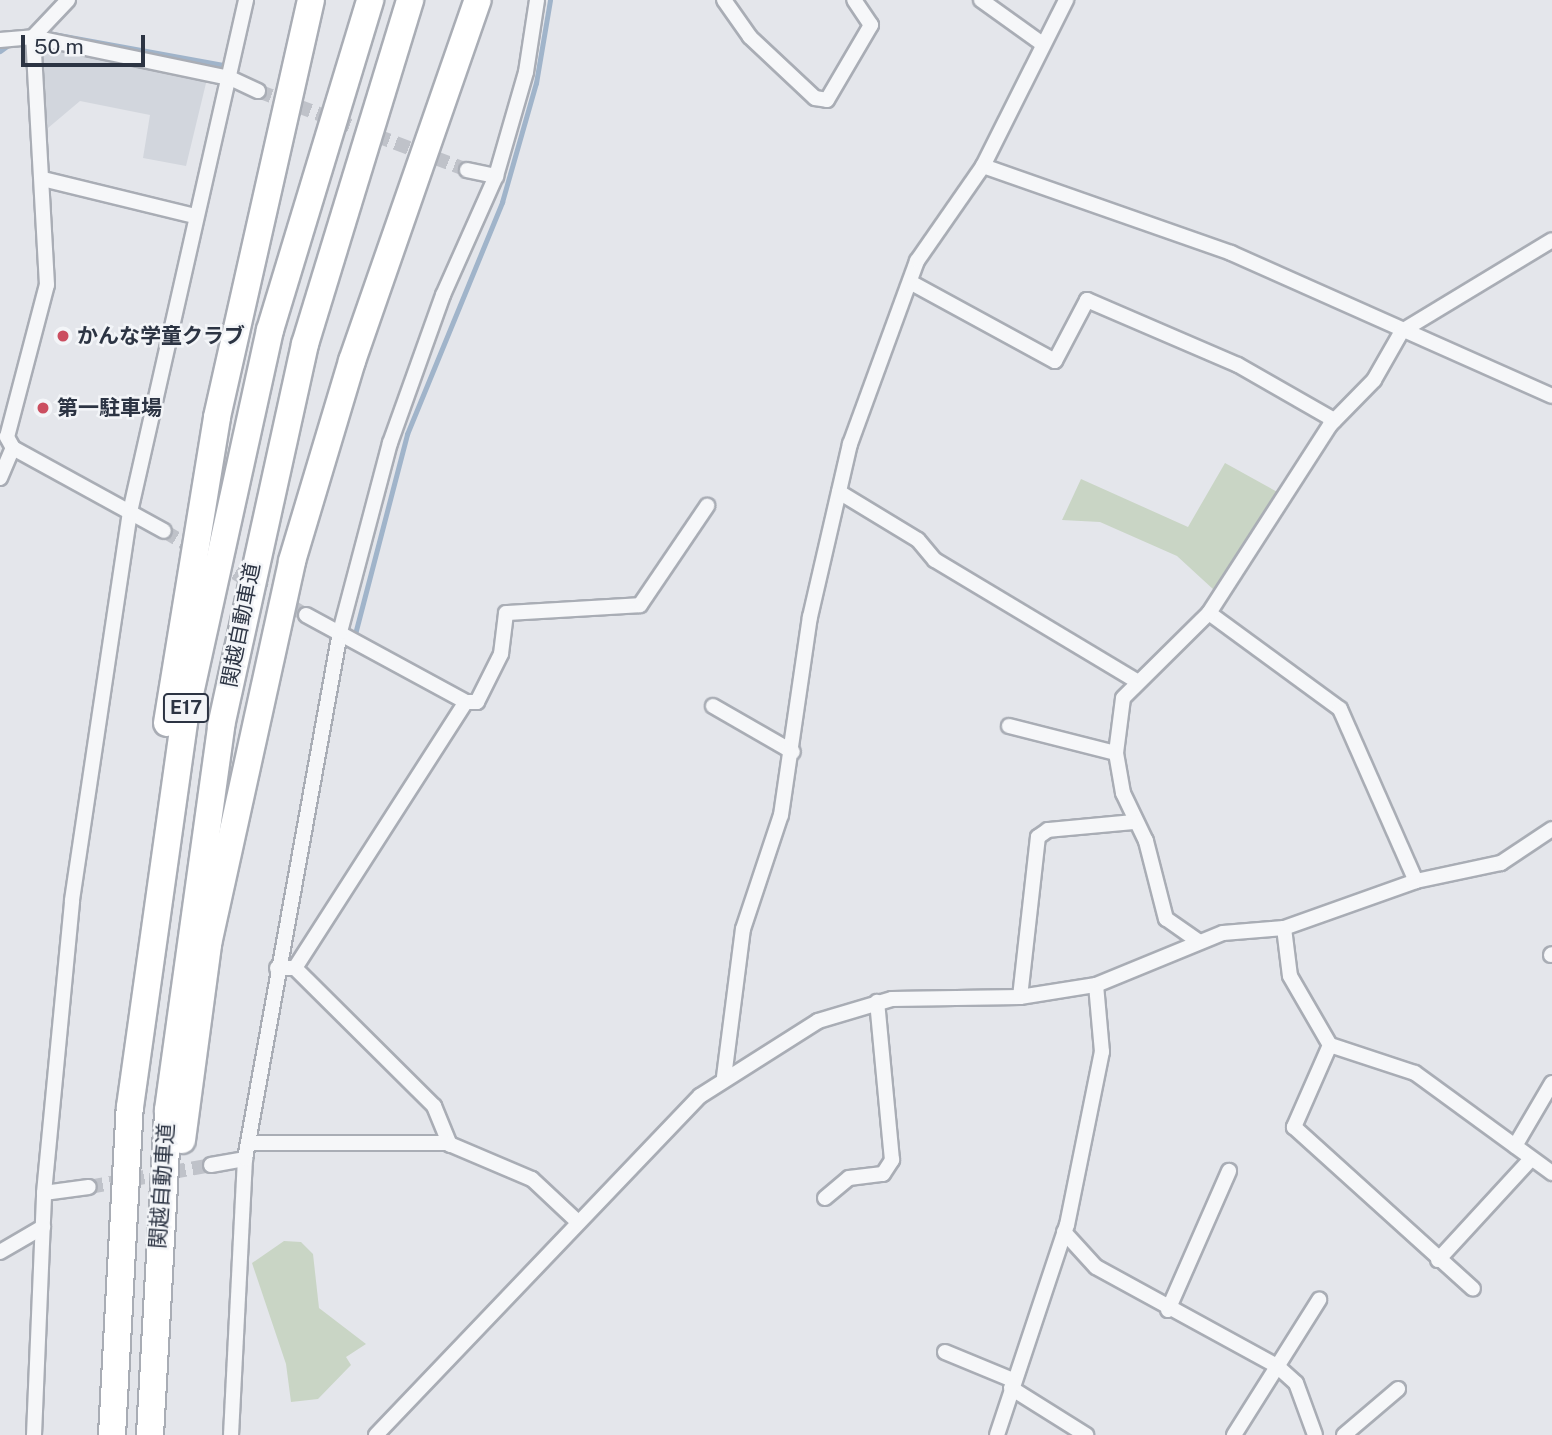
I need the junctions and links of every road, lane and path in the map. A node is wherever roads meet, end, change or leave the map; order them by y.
1 (68, 0) edge
2 (246, 0) edge
3 (311, 0) edge
4 (370, 0) edge
5 (410, 0) edge
6 (478, 0) edge
7 (537, 0) edge
8 (724, 0) edge
9 (854, 0) edge
10 (981, 0) edge
11 (1066, 0) edge
12 (33, 37) junction
13 (0, 40) edge
14 (1041, 43) junction
15 (230, 78) junction
16 (258, 91) tunnel mouth
17 (983, 166) junction
18 (467, 170) tunnel mouth
19 (496, 176) junction
20 (43, 179) junction
21 (195, 216) junction
22 (1552, 240) edge
23 (909, 282) junction
24 (1402, 331) junction
25 (1552, 396) edge
26 (1334, 419) junction
27 (13, 448) junction
28 (0, 478) edge
29 (839, 492) junction
30 (707, 506) dead end
31 (130, 512) junction
32 (164, 531) tunnel mouth
33 (1209, 613) junction
34 (306, 615) tunnel mouth
35 (341, 632) junction
36 (1135, 680) junction
37 (466, 702) junction
38 (713, 706) dead end
39 (1009, 726) dead end
40 (793, 752) junction
41 (1116, 753) junction
42 (1135, 822) junction
43 (1552, 829) edge
44 (1416, 880) junction
45 (1284, 928) junction
46 (1198, 941) junction
47 (277, 968) junction
48 (295, 968) junction
49 (1096, 985) junction
50 (1020, 997) junction
51 (877, 1002) junction
52 (1330, 1045) junction
53 (724, 1077) junction
54 (1552, 1083) edge
55 (248, 1143) junction
56 (450, 1145) junction
57 (1515, 1146) junction
58 (1531, 1159) junction
59 (245, 1160) junction
60 (211, 1165) tunnel mouth
61 (1229, 1171) dead end
62 (1552, 1173) edge
63 (89, 1187) tunnel mouth
64 (44, 1193) junction
65 (825, 1198) dead end
66 (578, 1222) junction
67 (43, 1227) junction
68 (1065, 1232) junction
69 (0, 1252) edge
70 (1438, 1260) junction
71 (1473, 1289) dead end
72 (1319, 1300) dead end
73 (1168, 1310) junction
74 (945, 1352) dead end
75 (1277, 1366) junction
76 (1012, 1384) junction
77 (1398, 1389) dead end
78 (150, 1394) junction
79 (34, 1435) edge
80 (100, 1435) edge
81 (112, 1435) edge
82 (150, 1435) edge
83 (231, 1435) edge
84 (376, 1435) edge
85 (997, 1435) edge
86 (1086, 1435) edge
87 (1234, 1435) edge
88 (1315, 1435) edge
89 (1344, 1435) edge

1 - 12 street
2 - 15 street
3 - 80 highway
4 - 81 highway, 関越自動車道 / E17
5 - 78 highway, 関越自動車道 / E17
6 - 78 highway
7 - 19 street
8 - 9 street
10 - 14 street
11 - 14 street
12 - 13 street
12 - 15 street
12 - 20 street
14 - 17 street
15 - 16 street
15 - 21 street
17 - 23 street
17 - 24 street
18 - 19 street
19 - 35 street
20 - 21 street
20 - 27 street
21 - 31 street
22 - 24 street
23 - 26 street
23 - 29 street
24 - 25 street
24 - 26 street
26 - 33 street
27 - 28 street
27 - 31 street
29 - 36 street
29 - 40 street
30 - 37 street
31 - 32 street
31 - 64 street
33 - 36 street
33 - 44 street
34 - 35 street
35 - 37 street
35 - 47 street
36 - 41 street
37 - 48 street
38 - 40 street
39 - 41 street
40 - 53 street
41 - 42 street
42 - 46 street
42 - 50 street
43 - 44 street
44 - 45 street
45 - 46 street
45 - 52 street
46 - 49 street
47 - 48 street
47 - 55 street
48 - 56 street
49 - 50 street
49 - 68 street
50 - 51 street
51 - 53 street
51 - 65 street
52 - 57 street
52 - 70 street
53 - 66 street
54 - 57 street
55 - 56 street
55 - 59 street
56 - 66 street
57 - 58 street
58 - 62 street
58 - 70 street
59 - 60 street
59 - 83 street
61 - 73 street
63 - 64 street
64 - 67 street
66 - 84 street
67 - 69 street
67 - 79 street
68 - 73 street
68 - 76 street
70 - 71 street
72 - 75 street
73 - 75 street
74 - 76 street
75 - 87 street
75 - 88 street
76 - 85 street
76 - 86 street
77 - 89 street
78 - 82 highway, 関越自動車道 / E17

